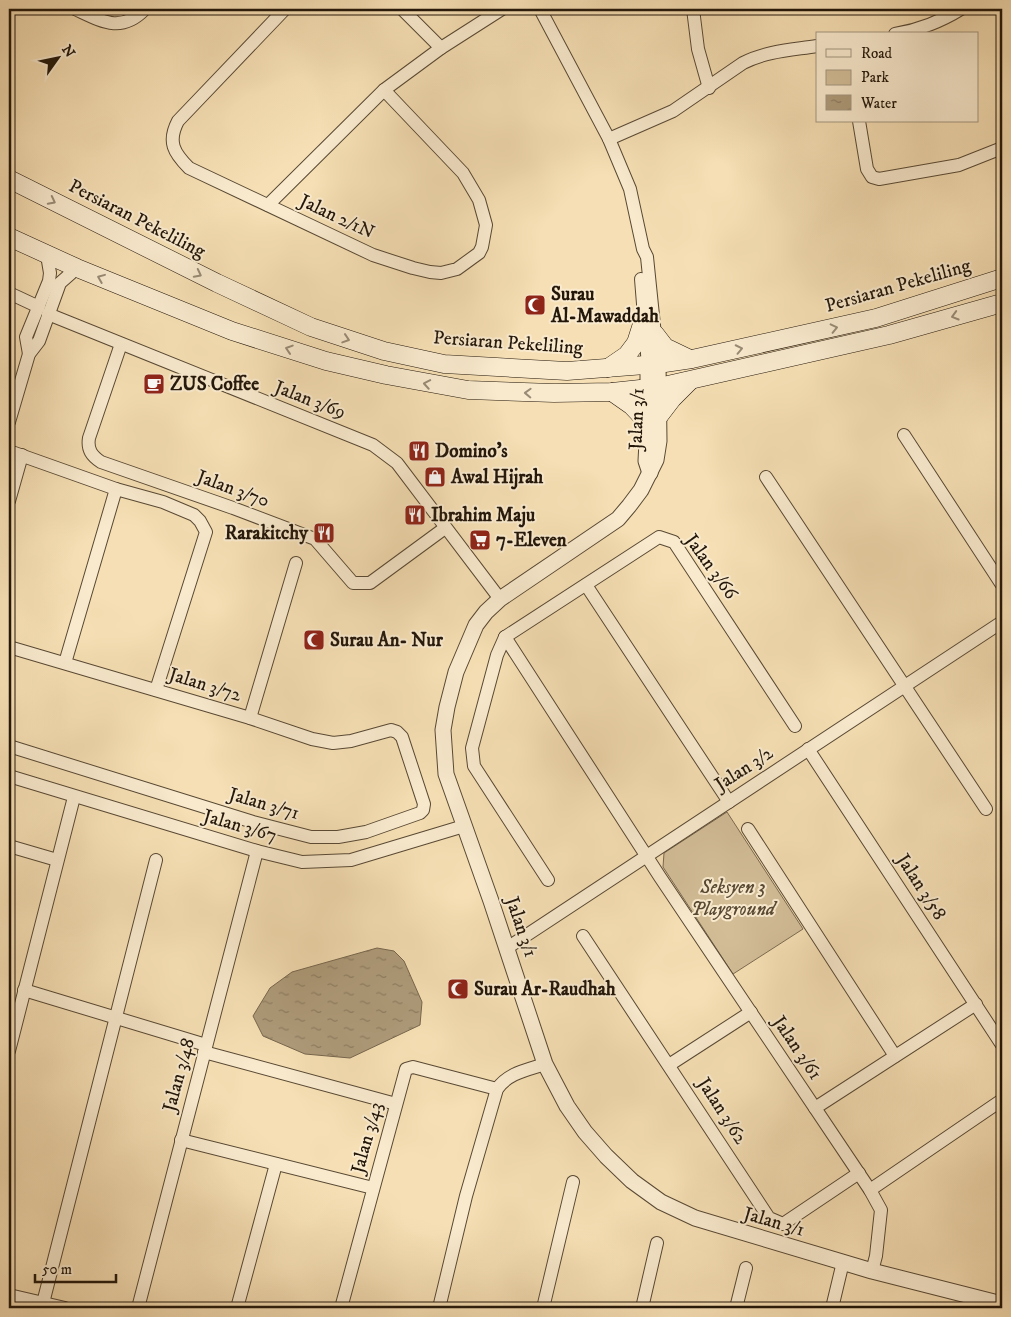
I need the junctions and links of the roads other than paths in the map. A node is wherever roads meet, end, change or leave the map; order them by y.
1 (75, 9) edge
2 (145, 9) edge
3 (284, 9) edge
4 (402, 9) edge
5 (502, 9) edge
6 (540, 9) edge
7 (693, 9) edge
8 (961, 9) edge
9 (906, 32) edge
10 (816, 46) edge
11 (440, 48) junction
12 (709, 88) junction
13 (384, 90) junction
14 (859, 122) edge
15 (609, 139) junction
16 (1002, 148) edge
17 (9, 179) edge
18 (268, 205) junction
19 (9, 237) edge
20 (643, 249) junction
21 (47, 255) junction
22 (77, 268) junction
23 (1002, 278) edge
24 (9, 293) edge
25 (1002, 303) edge
26 (44, 310) junction
27 (644, 318) junction
28 (655, 334) junction
29 (121, 344) junction
30 (692, 359) junction
31 (653, 365) junction
32 (608, 369) junction
33 (690, 381) junction
34 (653, 388) junction
35 (612, 392) junction
36 (653, 420) junction
37 (9, 422) edge
38 (904, 435) dead end
39 (9, 450) edge
40 (22, 455) junction
41 (766, 477) dead end
42 (116, 489) junction
43 (9, 501) edge
44 (445, 528) junction
45 (296, 564) dead end
46 (586, 585) junction
47 (1002, 586) edge
48 (500, 599) junction
49 (1002, 622) edge
50 (506, 636) junction
51 (9, 646) edge
52 (65, 663) junction
53 (904, 686) junction
54 (156, 690) junction
55 (250, 718) junction
56 (795, 726) dead end
57 (391, 730) joint
58 (9, 746) edge
59 (808, 749) junction
60 (9, 776) edge
61 (74, 796) junction
62 (728, 802) junction
63 (986, 809) dead end
64 (464, 826) junction
65 (748, 828) dead end
66 (9, 846) edge
67 (256, 851) junction
68 (646, 856) junction
69 (57, 860) junction
70 (156, 860) dead end
71 (548, 880) dead end
72 (583, 936) dead end
73 (507, 948) junction
74 (24, 990) junction
75 (976, 1004) junction
76 (751, 1012) junction
77 (116, 1018) junction
78 (1002, 1044) edge
79 (205, 1049) junction
80 (9, 1051) edge
81 (895, 1056) junction
82 (546, 1064) junction
83 (669, 1065) junction
84 (496, 1089) junction
85 (1002, 1100) edge
86 (396, 1104) junction
87 (815, 1108) junction
88 (181, 1140) junction
89 (276, 1164) junction
90 (859, 1173) junction
91 (574, 1182) dead end
92 (373, 1188) junction
93 (870, 1190) junction
94 (657, 1243) dead end
95 (843, 1262) junction
96 (746, 1268) dead end
97 (872, 1271) junction
98 (9, 1295) edge
99 (43, 1303) junction
100 (1002, 1304) edge
101 (65, 1308) edge
102 (138, 1308) edge
103 (237, 1308) edge
104 (342, 1308) edge
105 (439, 1308) edge
106 (543, 1308) edge
107 (642, 1308) edge
108 (736, 1308) edge
109 (832, 1308) edge

1 - 2 street
3 - 18 street, Jalan 2/1N
4 - 11 street
5 - 11 street
6 - 15 street
7 - 12 street
8 - 9 street
10 - 12 street
11 - 13 street
12 - 15 street
13 - 18 street
13 - 18 street, Jalan 2/1N
14 - 16 street
15 - 20 street
17 -> 32 main road, Persiaran Pekeliling
19 - 21 main road
20 - 27 street
20 - 28 street
21 - 22 main road
21 - 26 street
22 - 26 street
35 -> 22 main road
30 -> 23 main road, Persiaran Pekeliling
24 - 26 street, Jalan 3/69
25 -> 33 main road
26 - 29 street, Jalan 3/69
26 - 37 street
27 - 31 street
27 - 32 main road
28 - 30 main road
28 - 31 street
29 - 44 street, Jalan 3/69
29 - 44 street, Jalan 3/70
30 - 31 main road, Persiaran Pekeliling
31 - 32 main road, Persiaran Pekeliling
31 - 34 street, Jalan 3/1
33 - 34 main road
33 - 36 main road
34 - 35 main road
34 - 36 street, Jalan 3/1
35 - 36 main road
36 - 48 street, Jalan 3/1
38 - 47 street
39 - 40 street
40 - 42 street
40 - 43 street
41 - 53 street
42 - 52 street
42 - 54 street
44 - 48 street, Jalan 3/69
45 - 55 street
46 - 50 street, Jalan 3/66
46 - 56 street, Jalan 3/66
46 - 62 street
48 - 64 street, Jalan 3/1
49 - 53 street, Jalan 3/2
50 - 68 street, Jalan 3/61
50 - 71 street
51 - 52 street, Jalan 3/72
52 - 54 street, Jalan 3/72
53 - 59 street, Jalan 3/2
53 - 63 street
54 - 55 street, Jalan 3/72
55 - 57 street, Jalan 3/72
57 - 58 street, Jalan 3/71
59 - 62 street, Jalan 3/2
59 - 75 street, Jalan 3/58
60 - 61 street, Jalan 3/67
61 - 67 street, Jalan 3/67
61 - 69 street
62 - 68 street, Jalan 3/2
64 - 67 street, Jalan 3/67
64 - 73 street, Jalan 3/1
65 - 81 street
66 - 69 street
67 - 79 street, Jalan 3/48
68 - 73 street, Jalan 3/2
68 - 76 street, Jalan 3/61
69 - 74 street
70 - 77 street
72 - 83 street, Jalan 3/62
73 - 82 street, Jalan 3/1
74 - 77 street
74 - 80 street
75 - 78 street, Jalan 3/58
75 - 81 street
76 - 83 street
76 - 87 street, Jalan 3/61
77 - 79 street
77 - 99 street
79 - 86 street
79 - 88 street, Jalan 3/48
81 - 87 street
82 - 84 street
82 - 95 street, Jalan 3/1
83 - 90 street, Jalan 3/62
84 - 86 street, Jalan 3/43
84 - 105 street
85 - 93 street
86 - 92 street, Jalan 3/43
87 - 90 street, Jalan 3/61
88 - 89 street
88 - 102 street, Jalan 3/48
89 - 92 street
89 - 103 street
90 - 93 street, Jalan 3/61
91 - 106 street
92 - 104 street, Jalan 3/43
93 - 97 street, Jalan 3/61
94 - 107 street
95 - 97 street, Jalan 3/1
95 - 109 street
96 - 108 street
97 - 100 street, Jalan 3/1
98 - 99 street
99 - 101 street

